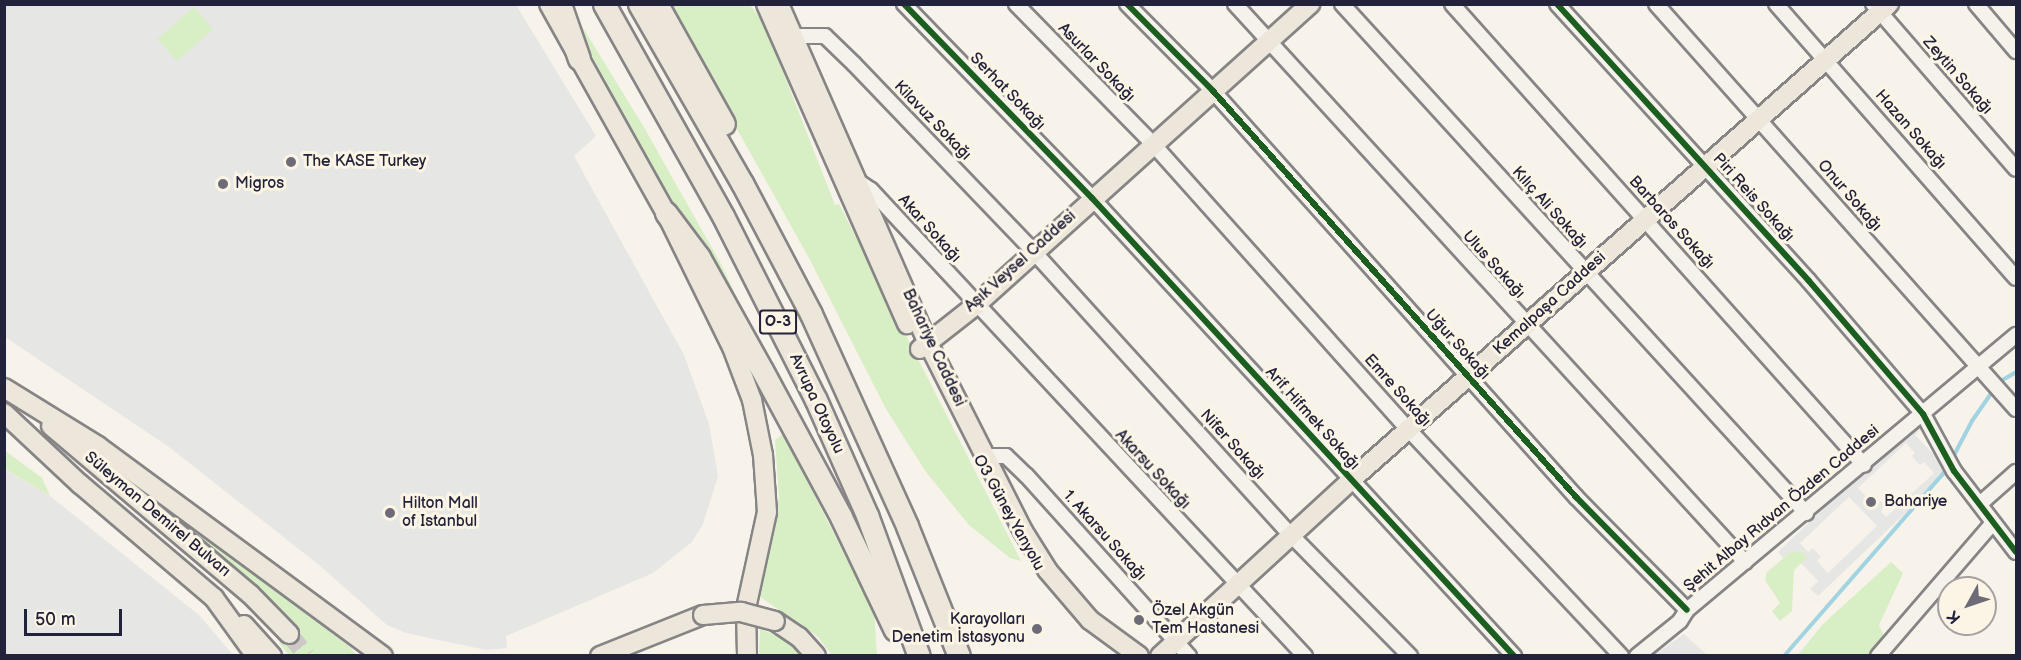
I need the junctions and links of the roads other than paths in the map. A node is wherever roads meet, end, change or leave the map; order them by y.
1 (549, 4) edge
2 (560, 4) edge
3 (604, 4) edge
4 (639, 4) edge
5 (657, 4) edge
6 (766, 4) edge
7 (780, 4) edge
8 (904, 4) edge
9 (1016, 4) edge
10 (1127, 4) edge
11 (1234, 4) edge
12 (1310, 4) edge
13 (1342, 4) edge
14 (1452, 4) edge
15 (1557, 4) edge
16 (1656, 4) edge
17 (1776, 4) edge
18 (1976, 4) edge
19 (1881, 7) edge
20 (795, 36) junction
21 (1268, 40) junction
22 (2016, 51) edge
23 (579, 58) junction
24 (1827, 60) junction
25 (1213, 91) junction
26 (1759, 118) junction
27 (1153, 144) junction
28 (1706, 166) junction
29 (2016, 169) edge
30 (855, 180) junction
31 (1092, 198) junction
32 (666, 213) junction
33 (1646, 219) junction
34 (769, 232) junction
35 (1034, 252) junction
36 (1585, 272) junction
37 (2016, 278) edge
38 (976, 305) junction
39 (1526, 325) junction
40 (2016, 335) edge
41 (923, 347) junction
42 (1976, 368) junction
43 (1468, 377) junction
44 (4, 378) edge
45 (4, 388) edge
46 (20, 401) junction
47 (2016, 409) edge
48 (4, 413) edge
49 (1923, 414) junction
50 (4, 426) edge
51 (1409, 430) junction
52 (986, 456) junction
53 (1864, 465) junction
54 (64, 468) junction
55 (2016, 472) edge
56 (1350, 481) junction
57 (1982, 503) junction
58 (1806, 513) junction
59 (1992, 524) junction
60 (1292, 535) junction
61 (2016, 552) edge
62 (1745, 562) junction
63 (1236, 585) junction
64 (214, 598) junction
65 (1687, 610) junction
66 (352, 632) junction
67 (289, 634) tunnel mouth
68 (1174, 643) junction
69 (605, 654) edge
70 (256, 656) edge
71 (272, 656) edge
72 (368, 656) edge
73 (383, 656) edge
74 (747, 656) edge
75 (816, 656) edge
76 (904, 656) edge
77 (919, 656) edge
78 (959, 656) edge
79 (1123, 656) edge
80 (1139, 656) edge
81 (1160, 656) edge
82 (1189, 656) edge
83 (1305, 656) edge
84 (1410, 656) edge
85 (1514, 656) edge
86 (1621, 656) edge
87 (1637, 656) edge
88 (1878, 656) edge

1 - 23 main road
2 - 23 highway
3 - 77 highway, Avrupa Otoyolu / O-3
4 - 34 highway, O-3
5 - 34 highway
6 - 41 main road
7 - 20 main road, Bahariye Caddesi
8 - 31 street, Serhat Sokağı
9 - 27 street, Asurlar Sokağı
10 - 25 street, Uğur Sokağı
11 - 21 street, Ulus Sokağı
12 - 21 main road, Aşık Veysel Caddesi
13 - 36 street, Kılıç Ali Sokağı
14 - 33 street, Barbaros Sokağı
15 - 28 street, Piri Reis Sokağı
16 - 26 street, Onur Sokağı
17 - 24 street, Hazan Sokağı
18 - 22 street
19 - 24 main road, Kemalpaşa Caddesi
19 - 29 street, Zeytin Sokağı
20 - 30 main road, Bahariye Caddesi
20 - 35 street, Kilavuz Sokağı
21 - 25 main road, Aşık Veysel Caddesi
21 - 39 street, Ulus Sokağı
23 - 32 main road
24 - 26 main road, Kemalpaşa Caddesi
24 - 37 street, Hazan Sokağı
25 - 27 main road, Aşık Veysel Caddesi
25 - 43 street, Uğur Sokağı
26 - 28 main road, Kemalpaşa Caddesi
26 - 42 street, Onur Sokağı
27 - 31 main road, Aşık Veysel Caddesi
27 - 51 street, Emre Sokağı
28 - 33 main road, Kemalpaşa Caddesi
28 - 49 street, Piri Reis Sokağı
30 - 38 street, Akar Sokağı
30 - 41 main road, Bahariye Caddesi
31 - 35 main road, Aşık Veysel Caddesi
31 - 56 street, Arif Hifmek Sokağı
32 - 74 main road
32 - 76 highway
33 - 36 main road, Kemalpaşa Caddesi
33 - 53 street, Barbaros Sokağı
34 - 78 highway, Avrupa Otoyolu / O-3
35 - 38 main road, Aşık Veysel Caddesi
35 - 60 street, Nifer Sokağı
36 - 39 main road, Kemalpaşa Caddesi
36 - 58 street, Kılıç Ali Sokağı
38 - 41 main road, Aşık Veysel Caddesi
38 - 63 street, Akarsu Sokağı
39 - 43 main road, Kemalpaşa Caddesi
39 - 62 street, Ulus Sokağı
40 - 42 street
41 - 52 main road, Bahariye Caddesi
41 - 79 main road, O3 Güney Yanyolu
42 - 47 street, Onur Sokağı
42 - 49 street, Şehit Albay Rıdvan Özden Caddesi
43 - 51 main road, Kemalpaşa Caddesi
43 - 65 street, Uğur Sokağı
44 - 46 main road
45 - 46 main road
46 - 66 main road
46 - 67 main road, Süleyman Demirel Bulvarı
48 - 54 main road
49 - 53 street, Şehit Albay Rıdvan Özden Caddesi
49 - 57 street, Piri Reis Sokağı
50 - 54 main road
51 - 56 main road, Kemalpaşa Caddesi
51 - 86 street, Emre Sokağı
52 - 68 street, 1. Akarsu Sokağı
52 - 80 main road, Bahariye Caddesi
53 - 58 street, Şehit Albay Rıdvan Özden Caddesi
54 - 64 main road, Süleyman Demirel Bulvarı
55 - 57 street
56 - 60 main road, Kemalpaşa Caddesi
56 - 85 street, Arif Hifmek Sokağı
57 - 59 street, Piri Reis Sokağı
58 - 62 street, Şehit Albay Rıdvan Özden Caddesi
59 - 61 street, Piri Reis Sokağı
59 - 88 street
60 - 63 main road, Kemalpaşa Caddesi
60 - 84 street, Nifer Sokağı
62 - 65 street, Şehit Albay Rıdvan Özden Caddesi
63 - 68 main road, Kemalpaşa Caddesi
63 - 83 street, Akarsu Sokağı
64 - 70 main road, Süleyman Demirel Bulvarı
64 - 71 main road
65 - 87 street, Şehit Albay Rıdvan Özden Caddesi
66 - 72 main road
66 - 73 main road
68 - 81 main road, Kemalpaşa Caddesi
68 - 82 street, 1. Akarsu Sokağı
69 - 75 main road, bridge

